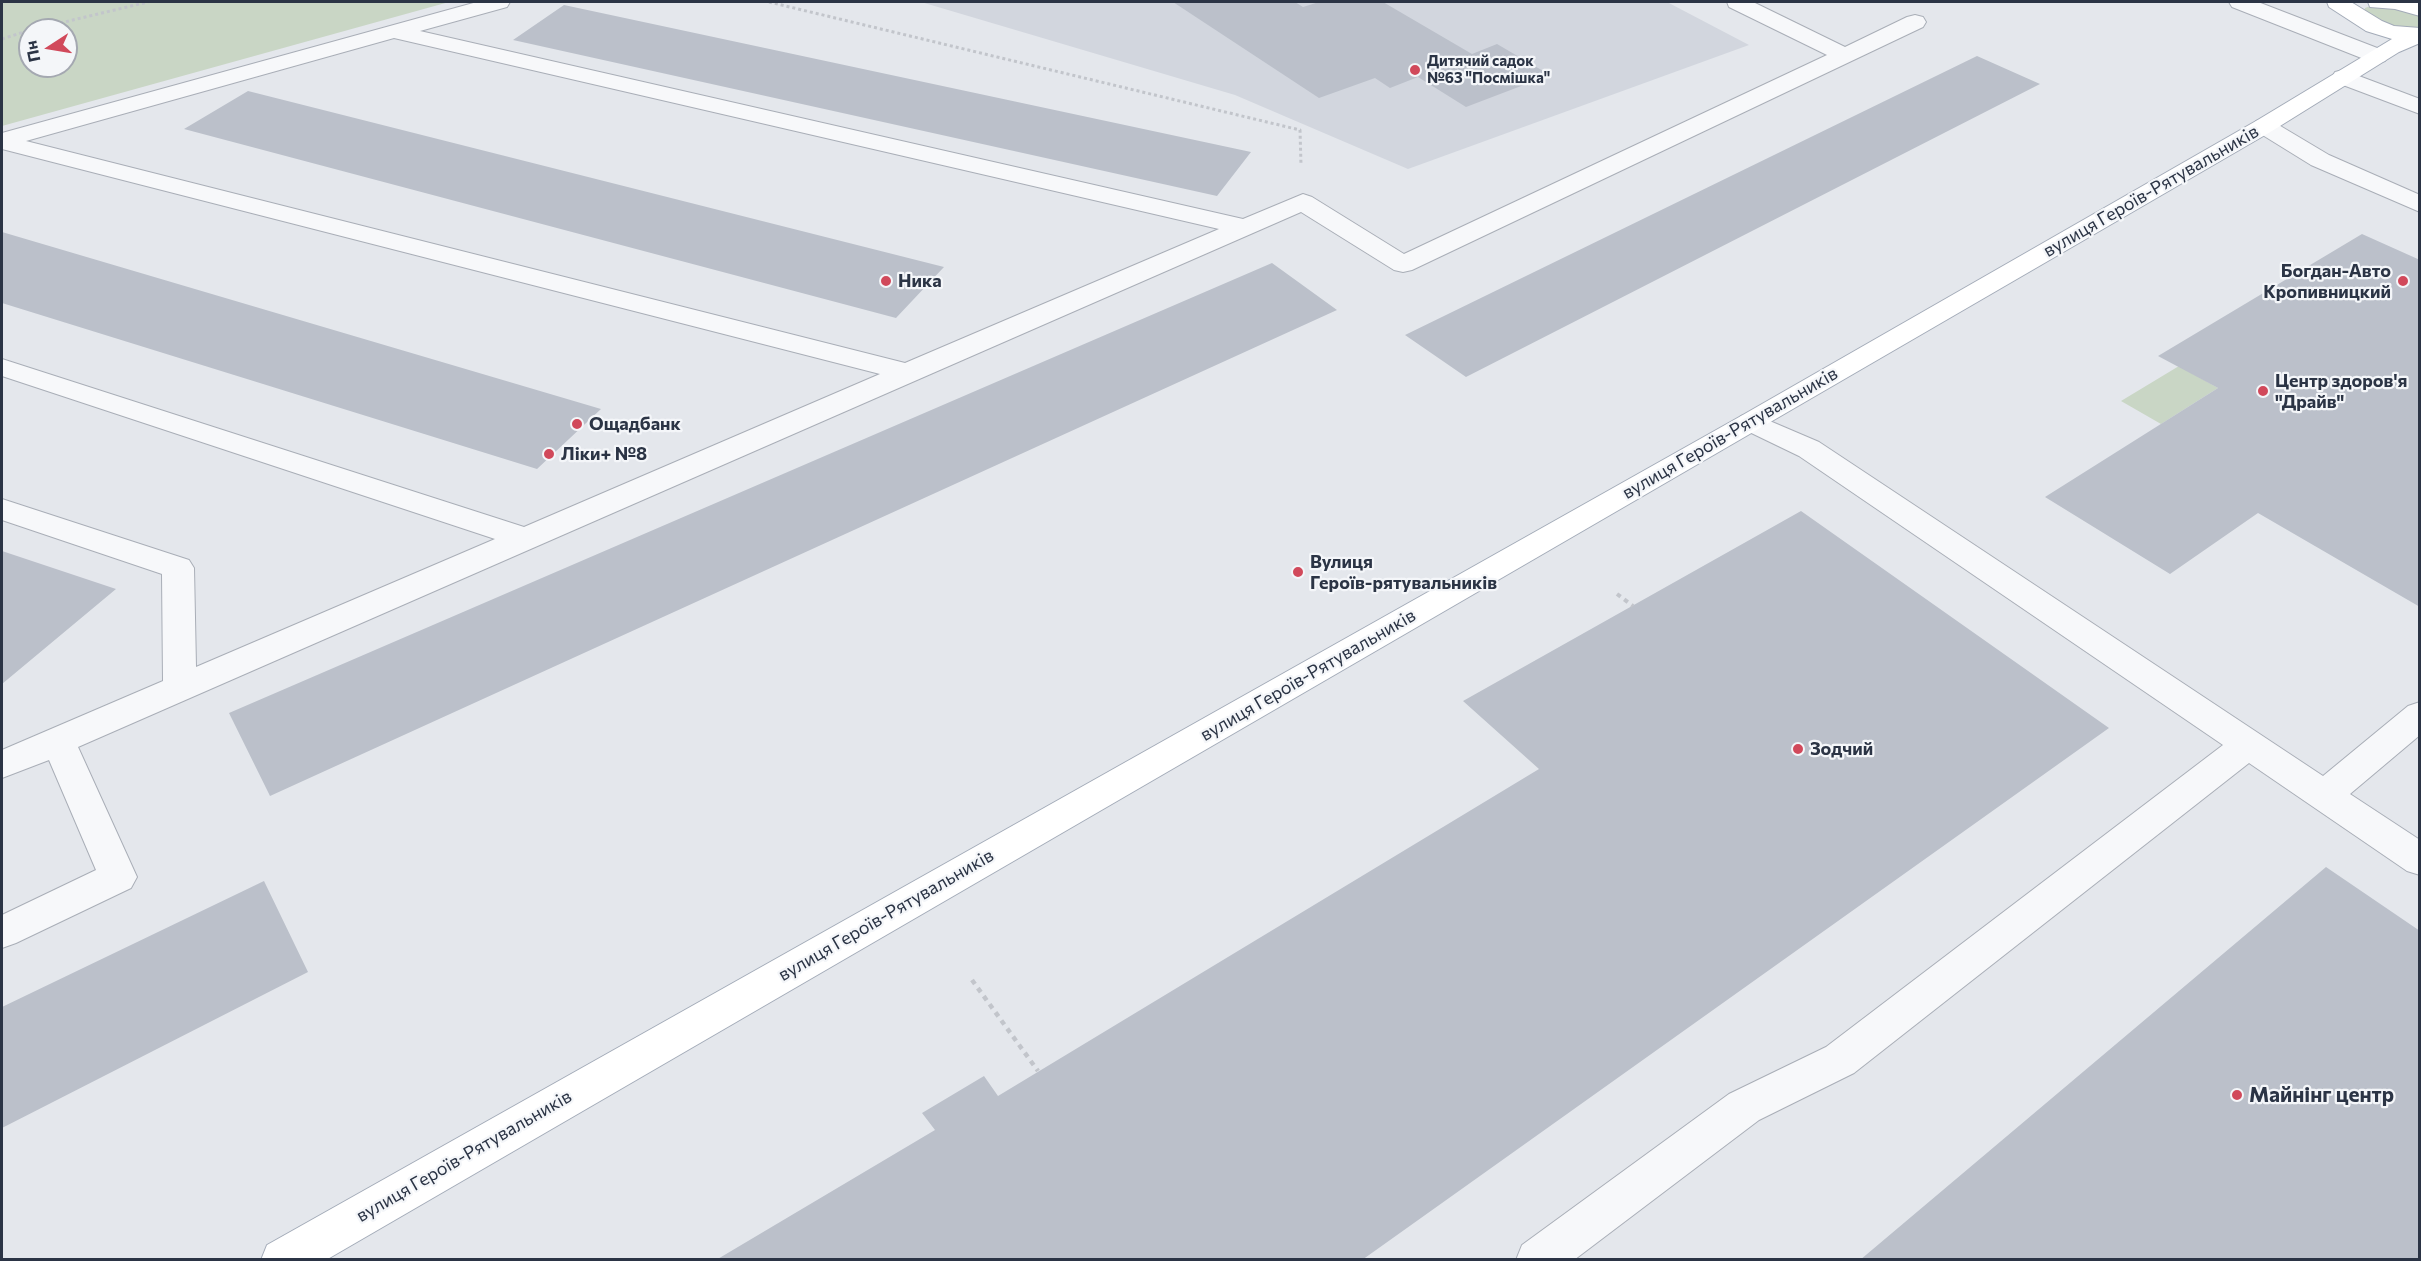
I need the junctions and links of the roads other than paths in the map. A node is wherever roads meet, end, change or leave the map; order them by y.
1 (499, 2) edge
2 (1737, 2) edge
3 (2240, 2) edge
4 (2337, 2) edge
5 (2381, 2) edge
6 (2420, 10) edge
7 (2363, 20) junction
8 (1915, 22) dead end
9 (393, 31) junction
10 (2405, 42) edge
11 (1844, 55) junction
12 (2343, 77) junction
13 (2420, 108) edge
14 (2264, 126) junction
15 (2, 141) edge
16 (2420, 205) edge
17 (1245, 227) junction
18 (2, 367) edge
19 (909, 373) junction
20 (1751, 422) junction
21 (2, 510) edge
22 (526, 538) junction
23 (180, 688) junction
24 (2420, 715) edge
25 (58, 741) junction
26 (2248, 745) junction
27 (2, 765) edge
28 (2324, 796) junction
29 (2420, 860) edge
30 (2, 932) edge
31 (283, 1260) edge
32 (1538, 1260) edge

1 - 9 lane
2 - 11 lane
3 - 10 lane
4 - 7 main road
5 - 6 main road
5 - 7 main road
7 - 10 main road
7 - 10 main road
8 - 11 lane
9 - 15 lane
9 - 17 lane
10 - 12 main road, вулиця Героїв-Рятувальників
11 - 17 lane
12 - 13 lane
12 - 14 main road, вулиця Героїв-Рятувальників
14 - 16 lane
14 - 20 main road, вулиця Героїв-Рятувальників
15 - 19 lane
17 - 19 lane
18 - 22 lane
19 - 22 lane
20 - 26 lane
20 - 31 main road, вулиця Героїв-Рятувальників
21 - 23 lane
22 - 23 lane
23 - 25 lane
24 - 28 lane
25 - 27 lane
25 - 30 lane
26 - 28 lane
26 - 32 lane
28 - 29 lane

